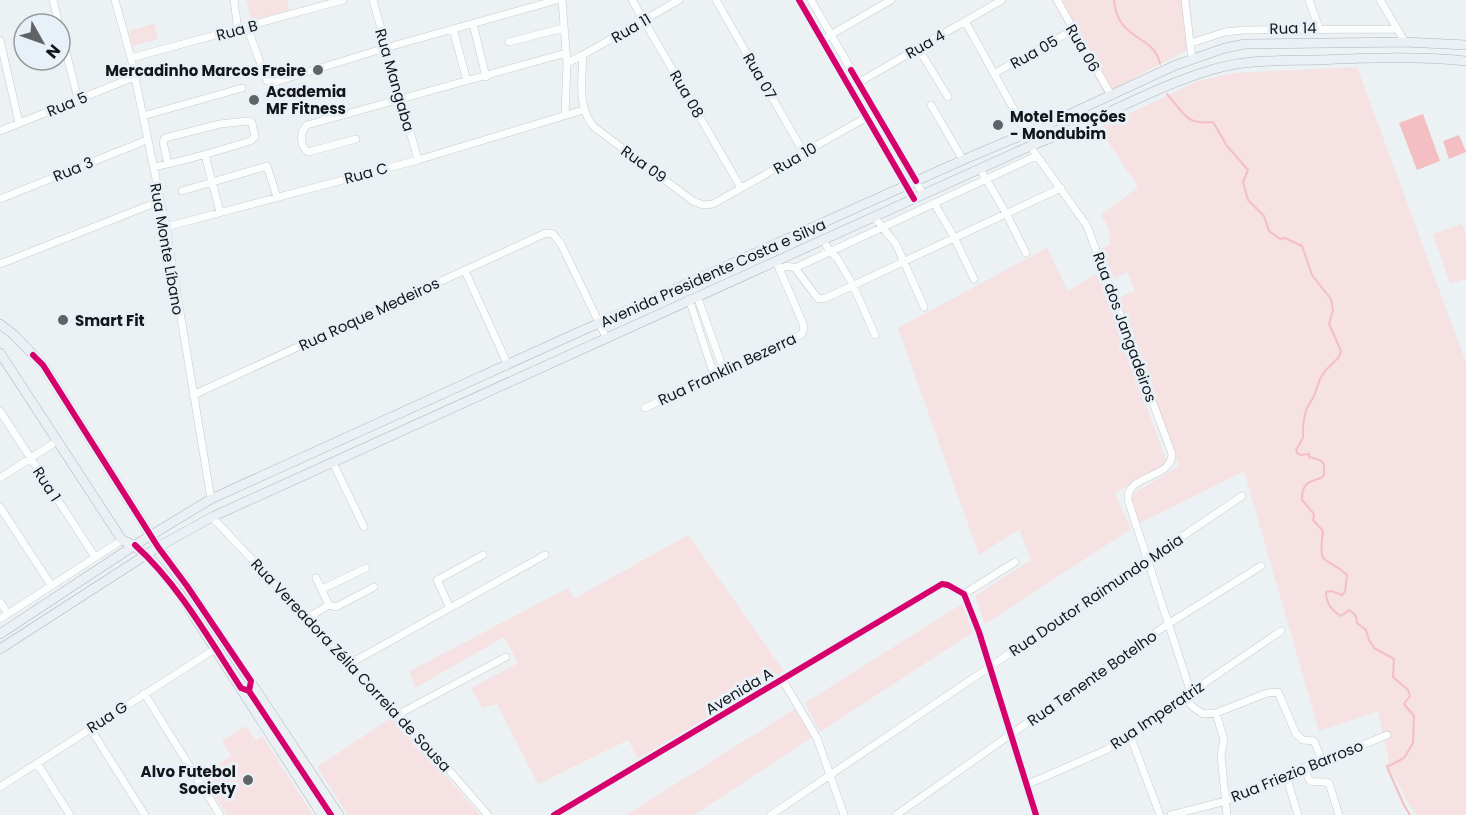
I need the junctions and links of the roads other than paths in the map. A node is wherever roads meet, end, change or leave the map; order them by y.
1 (115, 0) edge
2 (343, 0) edge
3 (373, 0) edge
4 (557, 0) edge
5 (562, 0) edge
6 (632, 0) edge
7 (679, 0) edge
8 (716, 0) edge
9 (799, 0) edge
10 (811, 0) edge
11 (891, 0) edge
12 (1002, 0) edge
13 (1057, 0) edge
14 (1185, 0) edge
15 (1309, 0) edge
16 (1380, 0) edge
17 (236, 1) edge
18 (644, 20) junction
19 (965, 21) junction
20 (473, 24) junction
21 (247, 27) junction
22 (563, 28) junction
23 (1319, 28) junction
24 (1397, 28) junction
25 (453, 29) junction
26 (238, 30) junction
27 (1073, 30) junction
28 (830, 35) junction
29 (0, 40) edge
30 (822, 40) junction
31 (509, 42) dead end
32 (1405, 42) junction
33 (1191, 43) junction
34 (1337, 44) junction
35 (1350, 44) junction
36 (1466, 45) edge
37 (385, 48) junction
38 (918, 48) junction
39 (566, 53) junction
40 (584, 55) junction
41 (131, 58) junction
42 (1192, 58) junction
43 (1337, 58) junction
44 (1351, 58) junction
45 (1466, 61) edge
46 (567, 63) junction
47 (71, 72) edge
48 (995, 74) junction
49 (134, 77) junction
50 (486, 77) junction
51 (467, 81) junction
52 (858, 83) junction
53 (242, 88) dead end
54 (849, 88) junction
55 (1111, 95) junction
56 (948, 97) dead end
57 (78, 99) junction
58 (401, 99) junction
59 (931, 105) dead end
60 (583, 110) junction
61 (876, 112) junction
62 (565, 115) junction
63 (1067, 115) junction
64 (142, 116) junction
65 (866, 117) junction
66 (1055, 121) junction
67 (19, 123) junction
68 (1074, 129) junction
69 (0, 131) edge
70 (1027, 133) junction
71 (1061, 135) junction
72 (356, 139) dead end
73 (147, 140) junction
74 (1030, 146) junction
75 (804, 153) junction
76 (205, 155) junction
77 (1036, 156) junction
78 (418, 160) junction
79 (963, 160) junction
80 (168, 164) junction
81 (153, 167) junction
82 (980, 169) junction
83 (987, 180) junction
84 (916, 181) junction
85 (214, 182) junction
86 (906, 186) junction
87 (741, 188) junction
88 (1060, 188) junction
89 (182, 191) dead end
90 (923, 194) junction
91 (277, 197) junction
92 (0, 199) edge
93 (914, 199) junction
94 (160, 201) junction
95 (934, 203) junction
96 (713, 204) joint
97 (220, 212) junction
98 (1006, 213) junction
99 (873, 217) junction
100 (832, 219) junction
101 (166, 227) junction
102 (881, 227) junction
103 (810, 229) junction
104 (836, 233) junction
105 (954, 237) junction
106 (820, 241) junction
107 (829, 251) junction
108 (1026, 253) dead end
109 (903, 261) junction
110 (0, 264) edge
111 (777, 265) junction
112 (795, 268) junction
113 (465, 271) junction
114 (974, 279) dead end
115 (853, 285) junction
116 (693, 297) junction
117 (924, 307) dead end
118 (0, 324) edge
119 (600, 324) junction
120 (874, 335) dead end
121 (606, 337) junction
122 (0, 353) edge
123 (508, 365) junction
124 (724, 371) junction
125 (714, 375) junction
126 (193, 395) junction
127 (436, 397) junction
128 (645, 408) dead end
129 (0, 411) edge
130 (443, 412) junction
131 (57, 441) junction
132 (30, 458) junction
133 (297, 461) junction
134 (333, 463) junction
135 (264, 476) junction
136 (0, 478) edge
137 (294, 480) junction
138 (264, 494) junction
139 (1242, 496) dead end
140 (211, 499) junction
141 (0, 507) edge
142 (212, 517) junction
143 (364, 527) dead end
144 (151, 536) junction
145 (122, 540) junction
146 (135, 545) junction
147 (158, 547) junction
148 (146, 555) junction
149 (483, 555) dead end
150 (545, 555) dead end
151 (95, 557) junction
152 (1148, 559) junction
153 (1015, 562) dead end
154 (1261, 566) dead end
155 (366, 568) dead end
156 (316, 578) dead end
157 (51, 585) junction
158 (374, 587) dead end
159 (322, 589) junction
160 (964, 594) junction
161 (0, 602) edge
162 (329, 605) junction
163 (450, 608) junction
164 (8, 614) junction
165 (308, 618) junction
166 (0, 619) edge
167 (1168, 624) junction
168 (1281, 631) dead end
169 (0, 634) edge
170 (0, 649) edge
171 (215, 649) junction
172 (506, 657) dead end
173 (351, 663) junction
174 (990, 668) junction
175 (782, 679) junction
176 (144, 693) junction
177 (1188, 695) junction
178 (1216, 713) junction
179 (399, 714) junction
180 (90, 728) junction
181 (1012, 734) junction
182 (1130, 735) junction
183 (1387, 735) dead end
184 (1322, 760) junction
185 (37, 763) junction
186 (1304, 767) junction
187 (831, 775) junction
188 (1286, 776) junction
189 (2, 784) edge
190 (1026, 785) junction
191 (1226, 801) junction
192 (70, 815) edge
193 (145, 815) edge
194 (220, 815) edge
195 (322, 815) edge
196 (339, 815) edge
197 (488, 815) edge
198 (554, 815) edge
199 (771, 815) edge
200 (844, 815) edge
201 (896, 815) edge
202 (1036, 815) edge
203 (1160, 815) edge
204 (1171, 815) edge
205 (1227, 815) edge
206 (1298, 815) edge
207 (1339, 815) edge

1 - 41 street, Rua Monte Líbano
2 - 21 street, Rua B
3 - 37 street, Rua Mangaba
4 - 20 street
5 - 22 street
6 - 18 street, Rua 08
7 - 18 street, Rua 11
8 - 75 street, Rua 07
9 - 30 street
10 - 28 street
11 - 28 street
12 - 19 street, Rua 4
13 - 27 street, Rua 06
14 - 33 street
15 - 23 street
16 - 24 street
17 - 26 street
18 - 40 street, Rua 11
18 - 87 street, Rua 08
19 - 38 street, Rua 4
19 - 48 street
20 - 25 street
20 - 50 street
21 - 26 street, Rua B
21 - 37 street
22 - 31 street
22 - 39 street
23 - 24 street, Rua 14
23 - 33 street, Rua 14
24 - 32 street
25 - 37 street
25 - 51 street
26 - 41 street, Rua B
27 - 48 street, Rua 05
27 - 55 street, Rua 06
28 - 30 street
28 - 52 street
29 - 67 street
30 - 54 street
32 - 35 main road, Avenida Presidente Costa e Silva
32 - 36 main road, Avenida Presidente Costa e Silva
33 - 42 street
34 - 35 main road, Avenida Presidente Costa e Silva
34 - 42 main road, Avenida Presidente Costa e Silva
34 - 43 main road
35 - 44 main road
37 - 58 street, Rua Mangaba
38 - 52 street, Rua 4
38 - 56 street
39 - 46 street
39 - 50 street
40 - 46 street
40 - 60 street
41 - 49 street, Rua Monte Líbano
42 - 55 main road, Avenida Presidente Costa e Silva
43 - 44 main road, Avenida Presidente Costa e Silva
43 - 68 main road, Avenida Presidente Costa e Silva
44 - 45 main road, Avenida Presidente Costa e Silva
46 - 62 street
47 - 57 street
48 - 70 street
49 - 57 street, Rua 5
49 - 64 street, Rua Monte Líbano
50 - 51 street
51 - 58 street
52 - 54 street, Rua 4
52 - 61 street
53 - 64 street
54 - 65 street
55 - 63 main road, Avenida Presidente Costa e Silva
57 - 67 street, Rua 5
58 - 72 street
58 - 78 street, Rua Mangaba
59 - 79 street
60 - 62 street
60 - 96 street, Rua 09
61 - 65 street, Rua 10
61 - 84 street
62 - 78 street, Rua C
63 - 66 main road, Avenida Presidente Costa e Silva
63 - 68 main road
64 - 73 street, Rua Monte Líbano
65 - 75 street, Rua 10
65 - 86 street
66 - 70 main road, Avenida Presidente Costa e Silva
66 - 71 main road
67 - 69 street, Rua 5
68 - 71 main road, Avenida Presidente Costa e Silva
70 - 79 main road, Avenida Presidente Costa e Silva
71 - 74 main road, Avenida Presidente Costa e Silva
73 - 81 street, Rua Monte Líbano
73 - 92 street, Rua 3
74 - 77 street, Rua dos Jangadeiros
74 - 82 main road, Avenida Presidente Costa e Silva
75 - 87 street, Rua 10
76 - 80 street
76 - 80 street
76 - 85 street
77 - 83 street
77 - 88 street, Rua dos Jangadeiros
78 - 91 street, Rua C
79 - 84 main road, Avenida Presidente Costa e Silva
80 - 81 street
81 - 94 street, Rua Monte Líbano
82 - 83 street
82 - 90 main road, Avenida Presidente Costa e Silva
83 - 95 street
83 - 98 street
84 - 86 main road, Avenida Presidente Costa e Silva
84 - 90 street
85 - 89 street
85 - 91 street
85 - 97 street
86 - 93 street
86 - 100 main road, Avenida Presidente Costa e Silva
87 - 96 street, Rua 10
88 - 98 street
88 - 152 street, Rua dos Jangadeiros
90 - 93 main road, Avenida Presidente Costa e Silva
91 - 97 street, Rua C
93 - 99 main road, Avenida Presidente Costa e Silva
94 - 101 street, Rua Monte Líbano
94 - 110 street
95 - 102 street
95 - 105 street
97 - 101 street, Rua C
98 - 105 street
98 - 108 street
99 - 102 street
99 - 104 main road, Avenida Presidente Costa e Silva
100 - 103 main road, Avenida Presidente Costa e Silva
100 - 104 main road
101 - 126 street, Rua Monte Líbano
102 - 107 street
102 - 109 street
103 - 106 main road
103 - 119 main road, Avenida Presidente Costa e Silva
104 - 106 main road, Avenida Presidente Costa e Silva
105 - 109 street
105 - 114 street
106 - 107 street
106 - 111 main road, Avenida Presidente Costa e Silva
107 - 112 street
107 - 115 street
109 - 115 street
109 - 117 street
111 - 112 street
111 - 116 main road, Avenida Presidente Costa e Silva
111 - 124 street, Rua Franklin Bezerra
112 - 115 street
113 - 119 street, Rua Roque Medeiros
113 - 123 street
113 - 126 street, Rua Roque Medeiros
115 - 120 street
116 - 121 main road, Avenida Presidente Costa e Silva
116 - 124 street
116 - 125 street
118 - 144 main road
119 - 121 street
119 - 123 main road, Avenida Presidente Costa e Silva
121 - 130 main road, Avenida Presidente Costa e Silva
122 - 131 main road
123 - 127 main road, Avenida Presidente Costa e Silva
124 - 125 street, Rua Franklin Bezerra
125 - 128 street, Rua Franklin Bezerra
126 - 140 street, Rua Monte Líbano
127 - 130 main road
127 - 133 main road, Avenida Presidente Costa e Silva
129 - 132 street, Rua 1
130 - 134 main road, Avenida Presidente Costa e Silva
131 - 132 street
131 - 145 main road
132 - 136 street
132 - 151 street, Rua 1
133 - 135 main road, Avenida Presidente Costa e Silva
133 - 137 main road
134 - 137 main road, Avenida Presidente Costa e Silva
134 - 143 street
135 - 138 main road
135 - 140 main road, Avenida Presidente Costa e Silva
137 - 138 main road, Avenida Presidente Costa e Silva
138 - 142 main road, Avenida Presidente Costa e Silva
139 - 152 street, Rua Doutor Raimundo Maia
140 - 144 main road, Avenida Presidente Costa e Silva
141 - 157 street
142 - 147 main road, Avenida Presidente Costa e Silva
142 - 165 street, Rua Vereadora Zélia Correia de Sousa
144 - 146 main road, Avenida Presidente Costa e Silva
144 - 147 main road
145 - 146 main road
145 - 151 street
146 - 148 main road
146 - 169 main road, Avenida Presidente Costa e Silva
147 - 148 main road, Avenida Presidente Costa e Silva
147 - 196 main road
148 - 170 main road, Avenida Presidente Costa e Silva
148 - 171 main road
149 - 163 street
150 - 163 street
151 - 157 street
152 - 167 street
152 - 174 street, Rua Doutor Raimundo Maia
153 - 160 street
154 - 167 street, Rua Tenente Botelho
155 - 159 street
156 - 159 street
157 - 164 street
158 - 162 street
159 - 162 street
160 - 174 street
160 - 175 street, Avenida A
161 - 164 street
162 - 165 street
163 - 173 street
164 - 166 street
165 - 173 street, Rua Vereadora Zélia Correia de Sousa
167 - 177 street
167 - 181 street, Rua Tenente Botelho
168 - 177 street, Rua Imperatriz
171 - 176 street, Rua G
171 - 195 main road
172 - 179 street
173 - 179 street, Rua Vereadora Zélia Correia de Sousa
174 - 181 street
174 - 187 street, Rua Doutor Raimundo Maia
175 - 187 street
175 - 198 street, Avenida A
176 - 180 street, Rua G
176 - 194 street
177 - 178 street
177 - 182 street, Rua Imperatriz
178 - 184 street
178 - 191 street
179 - 197 street, Rua Vereadora Zélia Correia de Sousa
180 - 185 street, Rua G
180 - 193 street
181 - 190 street
181 - 201 street, Rua Tenente Botelho
182 - 190 street, Rua Imperatriz
182 - 203 street
183 - 184 street, Rua Friezio Barroso
184 - 186 street, Rua Friezio Barroso
185 - 189 street, Rua G
185 - 192 street
186 - 188 street, Rua Friezio Barroso
186 - 207 street
187 - 199 street, Rua Doutor Raimundo Maia
187 - 200 street
188 - 191 street, Rua Friezio Barroso
188 - 206 street
190 - 202 street
191 - 204 street, Rua Friezio Barroso
191 - 205 street

